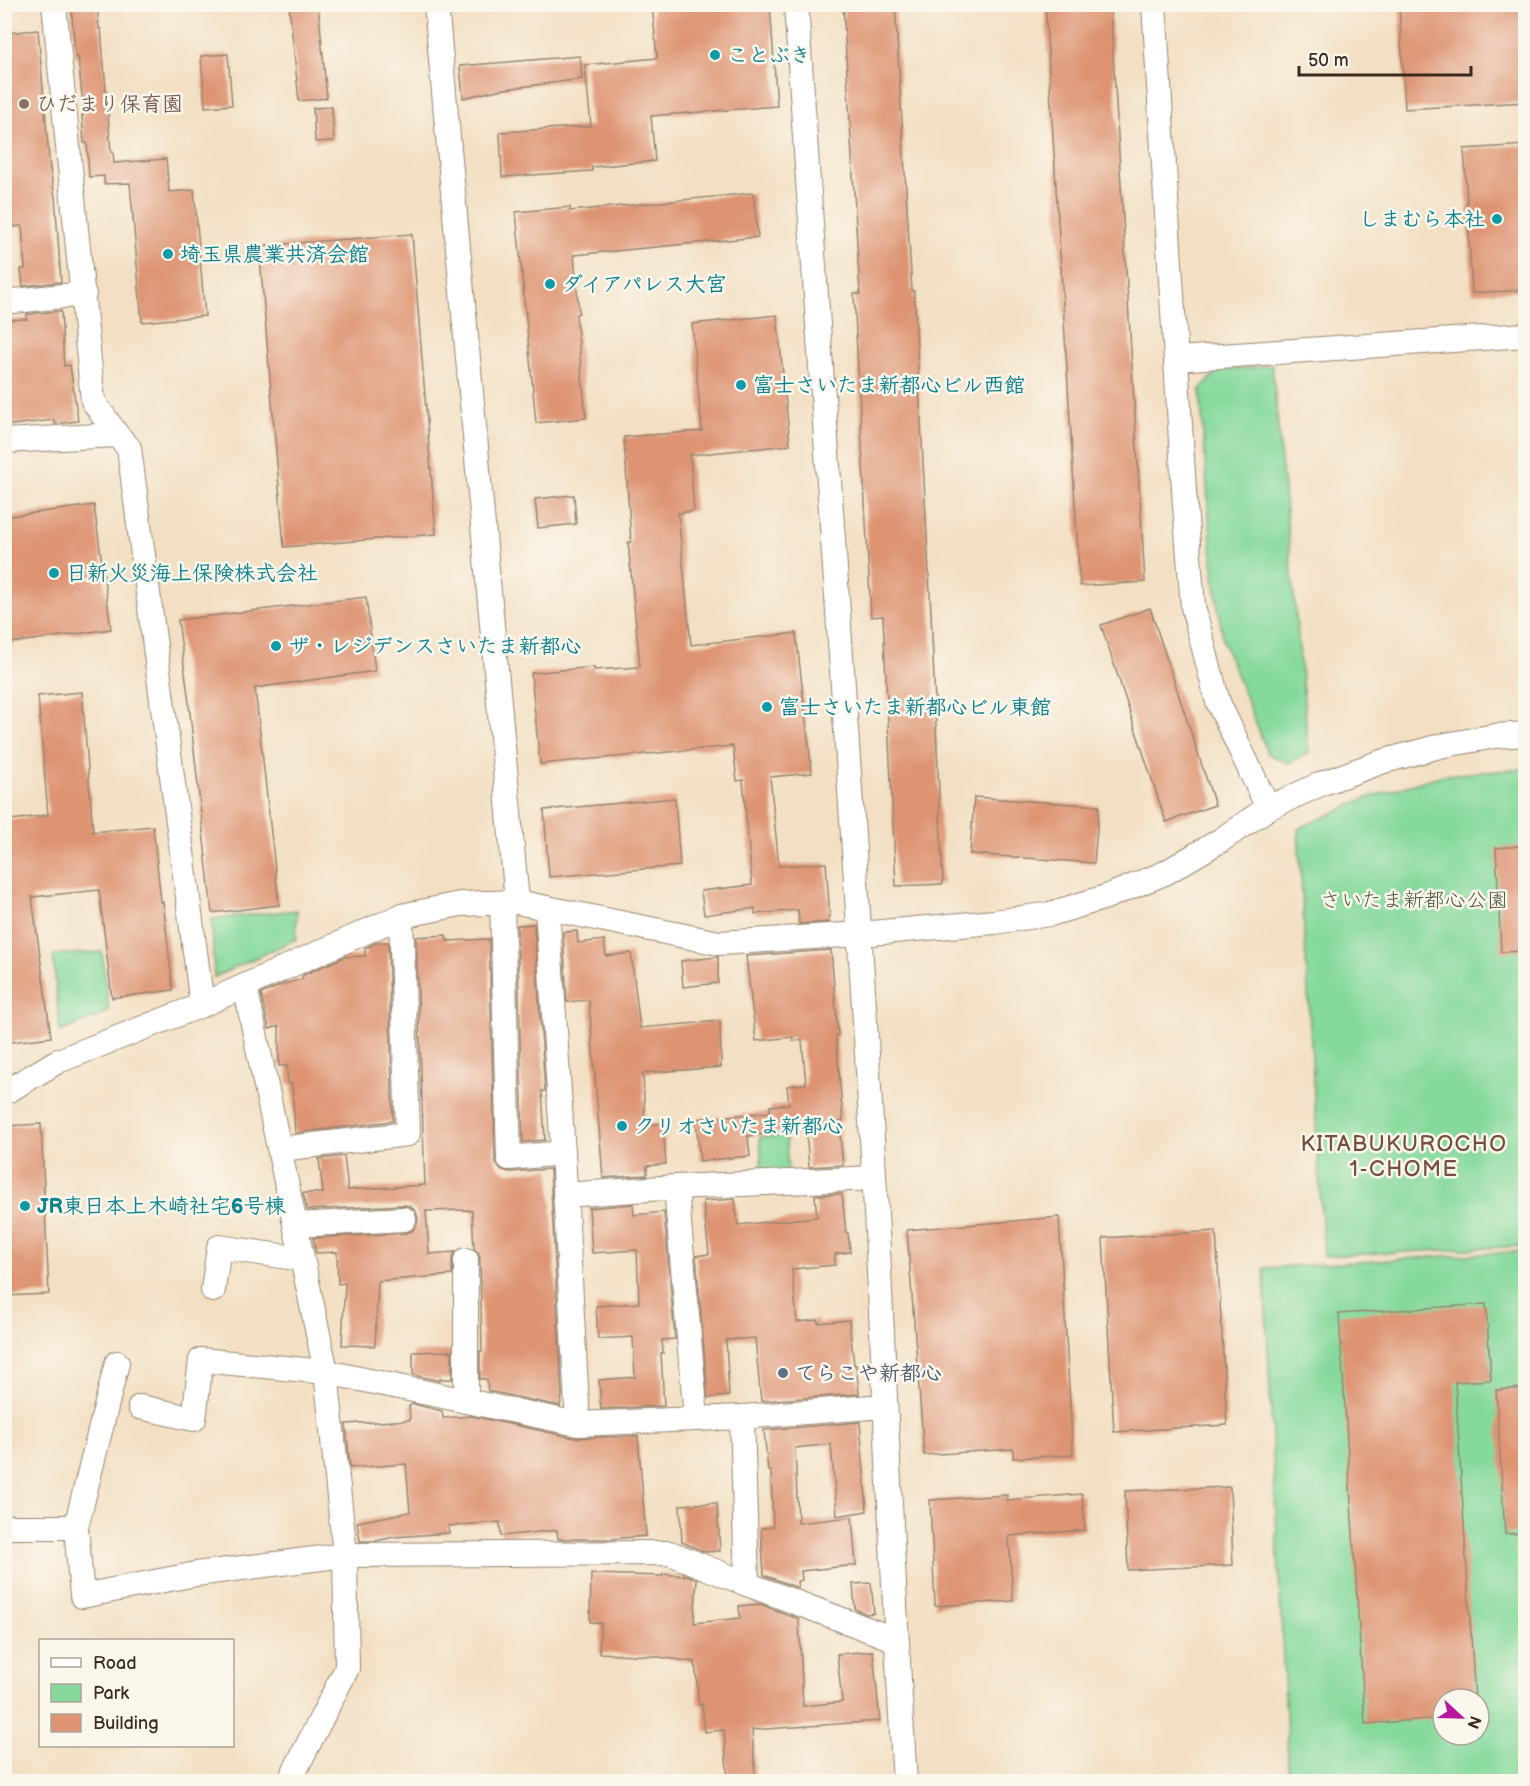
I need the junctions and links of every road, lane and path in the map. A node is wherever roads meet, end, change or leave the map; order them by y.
1 (54, 4) edge
2 (436, 4) edge
3 (796, 4) edge
4 (1154, 4) edge
5 (84, 294) junction
6 (4, 302) edge
7 (1526, 335) edge
8 (1176, 359) junction
9 (117, 435) junction
10 (4, 441) edge
11 (1526, 734) edge
12 (1269, 808) junction
13 (510, 902) junction
14 (547, 908) junction
15 (401, 916) junction
16 (860, 934) junction
17 (245, 986) junction
18 (202, 1005) junction
19 (4, 1093) edge
20 (280, 1149) junction
21 (563, 1153) junction
22 (874, 1178) junction
23 (676, 1187) junction
24 (565, 1195) junction
25 (404, 1219) dead end
26 (296, 1225) junction
27 (302, 1259) junction
28 (466, 1260) dead end
29 (213, 1290) dead end
30 (117, 1363) dead end
31 (326, 1372) junction
32 (465, 1401) junction
33 (884, 1406) junction
34 (140, 1407) dead end
35 (742, 1417) junction
36 (696, 1419) junction
37 (578, 1424) junction
38 (4, 1527) edge
39 (76, 1527) junction
40 (345, 1555) junction
41 (747, 1584) junction
42 (896, 1640) junction
43 (289, 1782) edge
44 (905, 1782) edge

1 - 5 street
2 - 13 street
3 - 16 street
4 - 8 street
5 - 6 street
5 - 9 street
7 - 8 street
8 - 12 street
9 - 10 street
9 - 18 street
11 - 12 street
12 - 16 street
13 - 14 street
13 - 15 street
13 - 21 street
14 - 16 street
14 - 21 street
15 - 17 street
15 - 20 street
16 - 22 street
17 - 18 street
17 - 20 street
18 - 19 street
20 - 26 street
21 - 24 street
22 - 23 street
22 - 33 street
23 - 24 street
23 - 36 street
24 - 37 street
25 - 26 street
26 - 27 street
27 - 29 street
27 - 31 street
28 - 32 street
30 - 39 street
31 - 32 street
31 - 34 street
31 - 40 street
32 - 37 street
33 - 35 street
33 - 42 street
35 - 36 street
35 - 41 street
36 - 37 street
38 - 39 street
39 - 40 street
40 - 41 street
40 - 43 street
41 - 42 street
42 - 44 street

